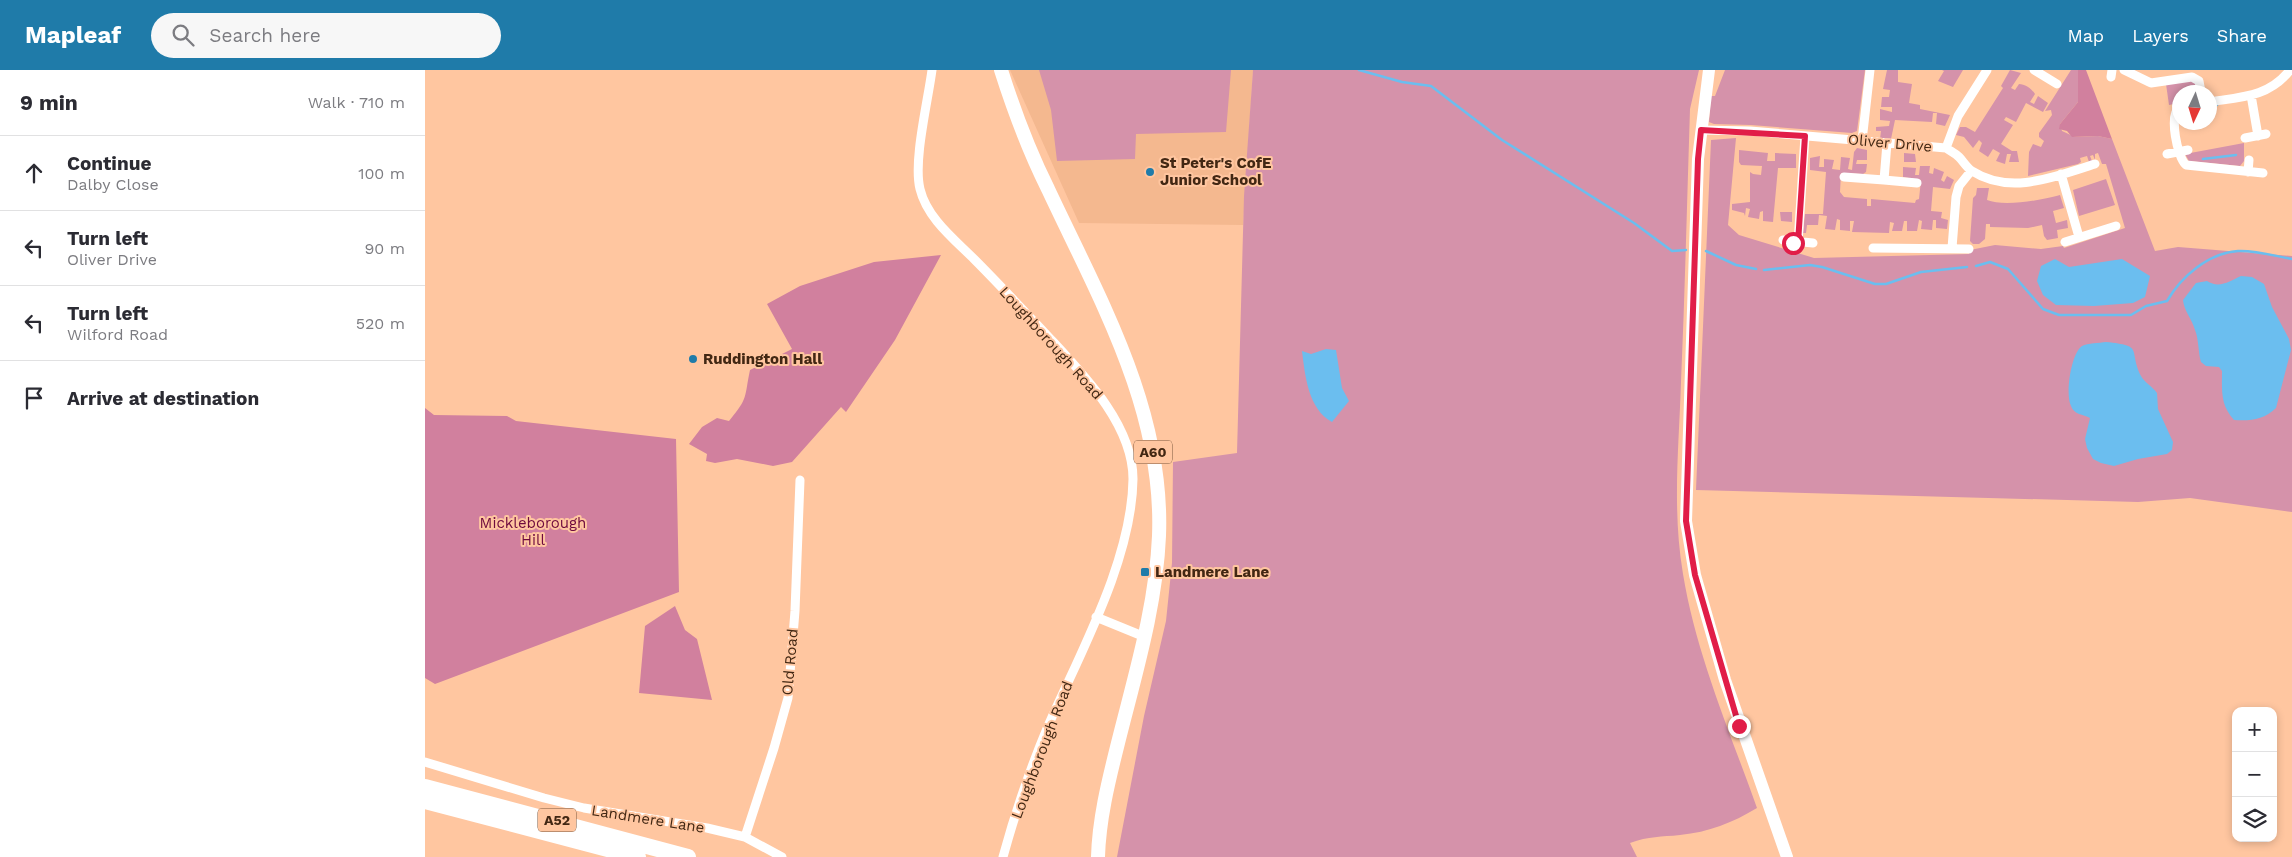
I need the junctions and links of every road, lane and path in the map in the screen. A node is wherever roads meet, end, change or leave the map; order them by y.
1 (932, 70) edge
2 (1001, 70) edge
3 (1709, 70) edge
4 (1870, 70) edge
5 (1987, 70) edge
6 (2034, 70) edge
7 (2124, 70) edge
8 (2290, 70) edge
9 (2057, 84) dead end
10 (2200, 85) edge
11 (2251, 95) junction
12 (2217, 101) edge
13 (1701, 130) junction
14 (2178, 130) edge
15 (1805, 136) junction
16 (2245, 138) dead end
17 (1862, 140) junction
18 (1887, 143) junction
19 (1946, 148) junction
20 (2183, 151) junction
21 (2167, 154) dead end
22 (2249, 160) dead end
23 (2095, 164) dead end
24 (1971, 171) junction
25 (2248, 172) junction
26 (2061, 174) junction
27 (2263, 174) dead end
28 (1844, 177) dead end
29 (1884, 180) junction
30 (1917, 183) dead end
31 (2116, 226) dead end
32 (2079, 237) junction
33 (1783, 240) dead end
34 (2065, 242) dead end
35 (1798, 243) junction
36 (1813, 244) dead end
37 (1873, 248) dead end
38 (1952, 248) junction
39 (1969, 249) dead end
40 (800, 480) dead end
41 (1096, 618) junction
42 (1145, 637) junction
43 (425, 762) edge
44 (425, 787) edge
45 (425, 802) edge
46 (745, 837) junction
47 (639, 857) edge
48 (688, 857) edge
49 (782, 857) edge
50 (1003, 857) edge
51 (1098, 857) edge
52 (1787, 857) edge

1 - 41 street, Loughborough Road
2 - 42 main road, A60
3 - 13 main road
4 - 17 street
5 - 19 street
6 - 9 street
7 - 10 street
8 - 11 street
11 - 12 street
11 - 16 street
13 - 15 street, Oliver Drive
13 - 52 main road
14 - 20 street
15 - 17 street, Oliver Drive
15 - 35 street
17 - 18 street, Oliver Drive
18 - 19 street, Oliver Drive
18 - 29 street
19 - 24 street, Oliver Drive
20 - 21 street
20 - 25 street
22 - 25 street
23 - 26 street, Oliver Drive
24 - 26 street, Oliver Drive
24 - 38 street
25 - 27 street
26 - 32 street
28 - 29 street
29 - 30 street
31 - 32 street
32 - 34 street
33 - 35 street
35 - 36 street
37 - 38 street
38 - 39 street
40 - 46 street, Old Road
41 - 42 street
41 - 50 street, Loughborough Road
42 - 51 main road, A60
43 - 46 street, Landmere Lane
44 - 48 highway, A52
45 - 47 highway, A52
46 - 49 street, Landmere Lane

